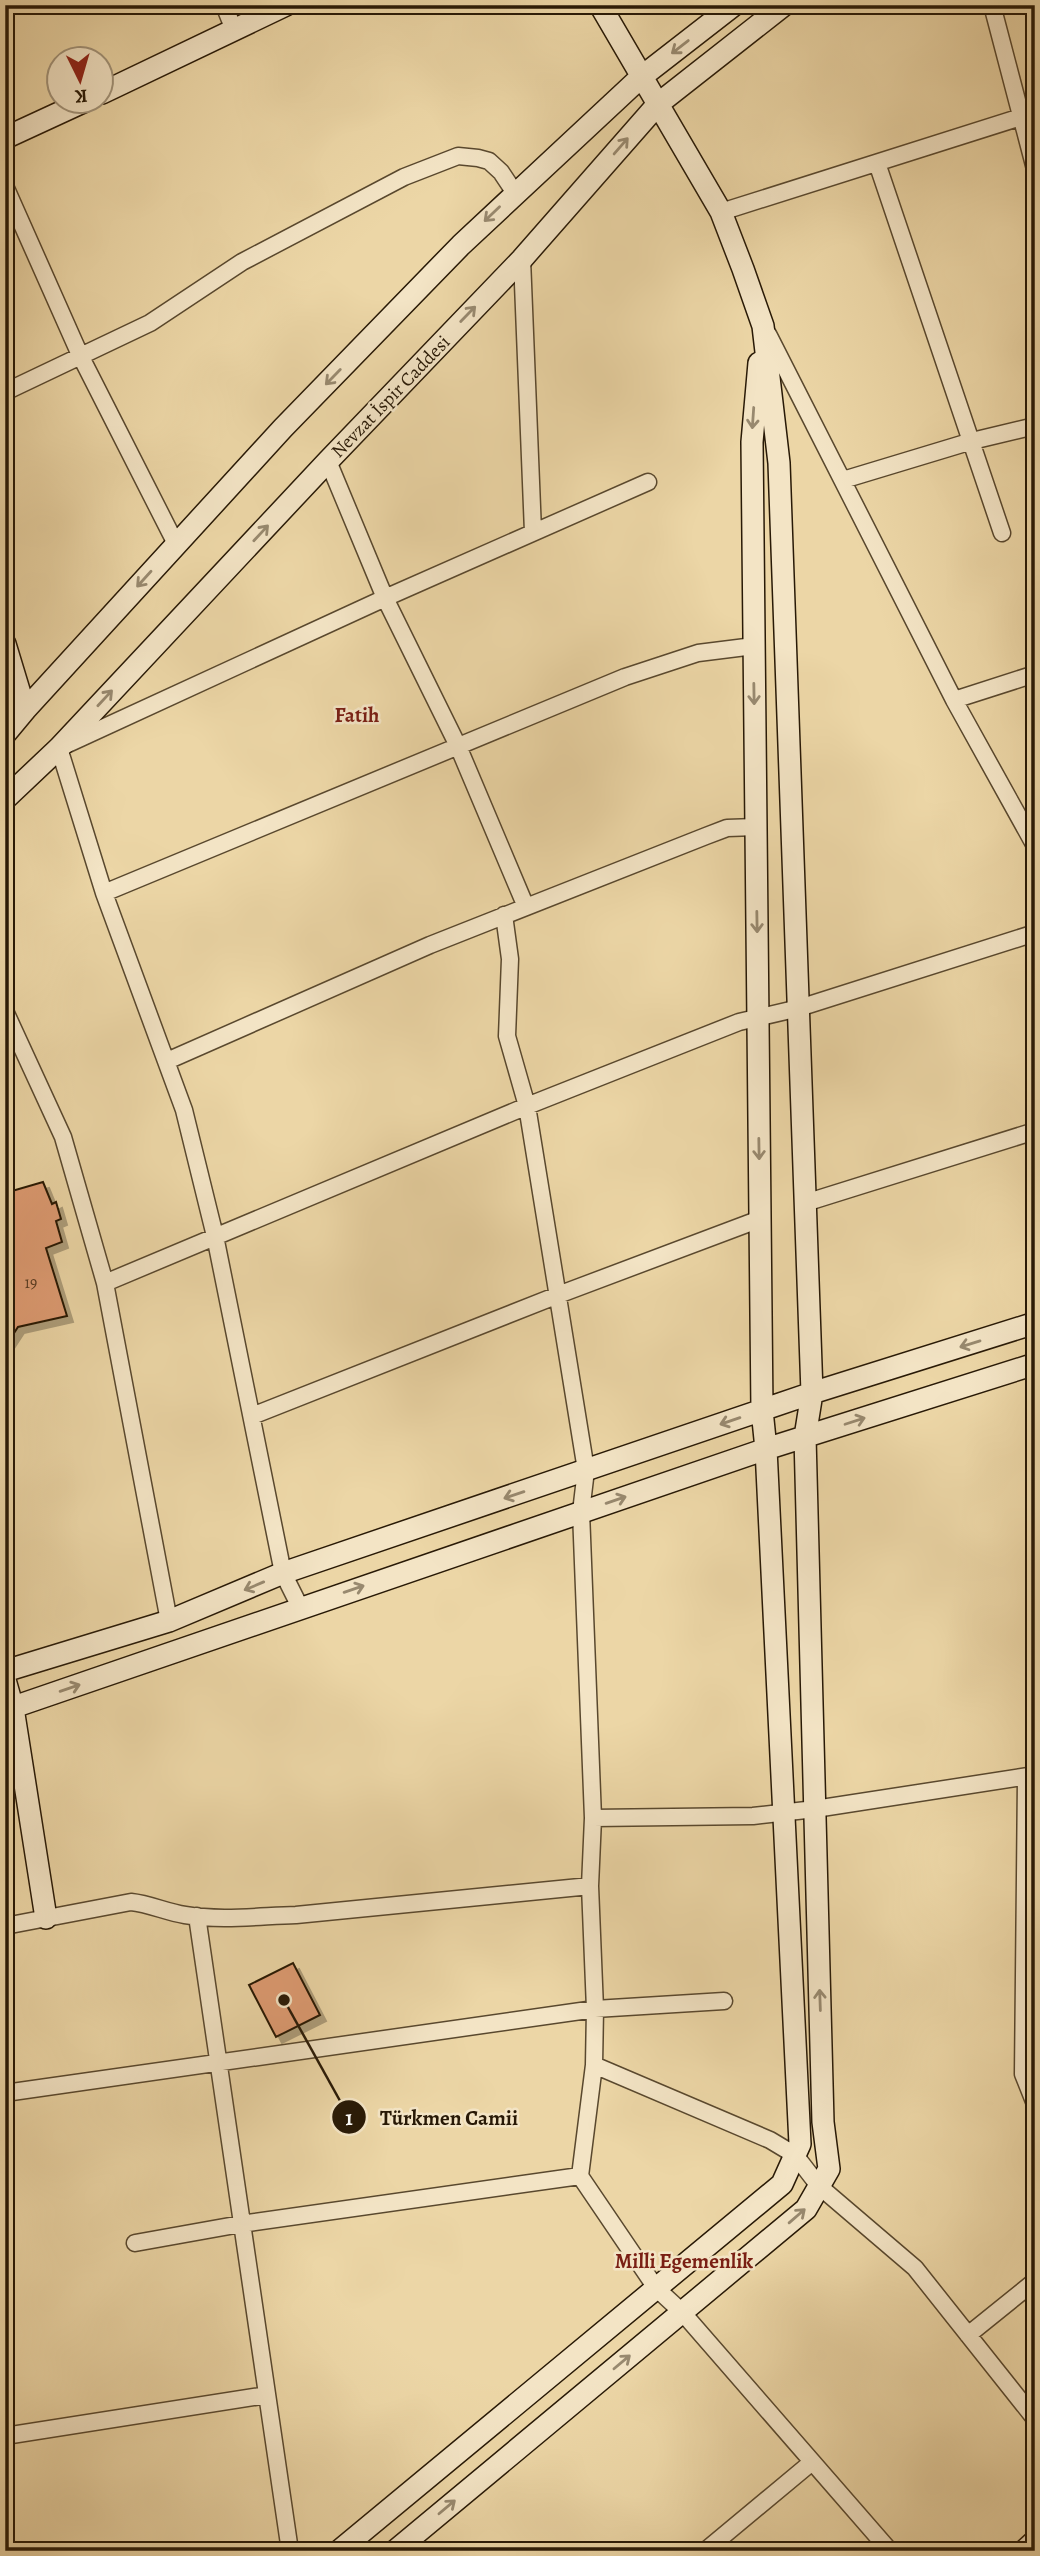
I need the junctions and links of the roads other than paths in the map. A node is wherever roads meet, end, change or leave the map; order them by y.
1 (224, 5) edge
2 (286, 5) edge
3 (600, 5) edge
4 (734, 5) edge
5 (784, 5) edge
6 (992, 5) edge
7 (234, 30) junction
8 (640, 78) junction
9 (116, 86) edge
10 (658, 104) junction
11 (53, 116) edge
12 (1028, 116) edge
13 (5, 138) edge
14 (877, 163) junction
15 (1035, 169) edge
16 (5, 186) edge
17 (514, 193) junction
18 (721, 212) junction
19 (522, 259) junction
20 (763, 326) junction
21 (80, 355) junction
22 (5, 391) edge
23 (1035, 426) edge
24 (972, 441) junction
25 (328, 461) junction
26 (843, 481) junction
27 (648, 482) dead end
28 (533, 532) junction
29 (1002, 533) dead end
30 (176, 544) junction
31 (385, 598) junction
32 (5, 644) edge
33 (754, 646) junction
34 (1035, 674) edge
35 (954, 700) junction
36 (25, 710) junction
37 (5, 734) edge
38 (458, 746) junction
39 (59, 748) junction
40 (5, 799) edge
41 (756, 827) junction
42 (1035, 846) edge
43 (104, 893) junction
44 (526, 907) junction
45 (504, 915) junction
46 (1035, 933) edge
47 (799, 1008) junction
48 (5, 1011) edge
49 (758, 1017) junction
50 (167, 1061) junction
51 (527, 1106) junction
52 (1035, 1131) edge
53 (805, 1203) junction
54 (760, 1219) junction
55 (215, 1236) junction
56 (106, 1283) junction
57 (558, 1295) junction
58 (1035, 1323) edge
59 (1035, 1364) edge
60 (812, 1393) junction
61 (762, 1410) junction
62 (251, 1416) junction
63 (805, 1437) junction
64 (766, 1449) junction
65 (586, 1470) junction
66 (581, 1512) junction
67 (283, 1573) junction
68 (300, 1607) junction
69 (169, 1621) junction
70 (5, 1671) edge
71 (5, 1680) edge
72 (9, 1709) edge
73 (1030, 1777) edge
74 (815, 1810) junction
75 (784, 1813) junction
76 (593, 1818) junction
77 (590, 1886) junction
78 (197, 1916) junction
79 (46, 1918) junction
80 (5, 1926) edge
81 (724, 2001) dead end
82 (596, 2009) junction
83 (217, 2062) junction
84 (594, 2065) junction
85 (5, 2093) edge
86 (1035, 2104) edge
87 (795, 2155) junction
88 (580, 2176) junction
89 (820, 2186) junction
90 (241, 2224) junction
91 (135, 2243) dead end
92 (1035, 2281) edge
93 (656, 2288) junction
94 (682, 2312) junction
95 (968, 2335) junction
96 (267, 2395) junction
97 (1035, 2419) edge
98 (5, 2436) edge
99 (812, 2462) junction
100 (1035, 2541) edge
101 (290, 2551) edge
102 (339, 2551) edge
103 (395, 2551) edge
104 (705, 2551) edge
105 (890, 2551) edge
106 (1024, 2551) edge

1 - 7 street
2 - 7 main road
3 - 8 main road
4 -> 8 main road
5 - 10 main road, Nevzat İspir Caddesi
6 - 12 street
7 - 9 main road
8 - 10 main road
8 - 17 main road
10 - 18 main road
19 -> 10 main road, Nevzat İspir Caddesi
11 - 13 main road
12 - 14 street
12 - 15 street
14 - 18 street
14 - 24 street
16 - 21 street
17 - 21 street
17 -> 30 main road
18 - 20 main road
25 -> 19 main road, Nevzat İspir Caddesi
19 - 28 street
20 - 26 street
20 -> 33 main road
20 - 47 main road
21 - 22 street
21 - 30 street
23 - 24 street
24 - 26 street
24 - 29 street
25 - 31 street
39 -> 25 main road, Nevzat İspir Caddesi
26 - 35 street
27 - 28 street
28 - 31 street
30 -> 36 main road
31 - 38 street
31 - 39 street
32 - 36 main road
33 - 38 street
33 -> 41 main road
34 - 35 street
35 - 42 street
36 - 37 main road
38 - 43 street
38 - 44 street
39 - 40 main road, Nevzat İspir Caddesi
39 - 43 street
41 - 44 street
41 -> 49 main road
43 - 50 street
44 - 45 street
45 - 50 street
45 - 51 street
46 - 47 street
47 - 49 street
47 - 53 main road
48 - 56 street
49 - 51 street
49 -> 54 main road
50 - 55 street
51 - 55 street
51 - 57 street
52 - 53 street
53 - 60 main road
54 - 57 street
54 - 61 main road
55 - 56 street
55 - 62 street
56 - 69 street
57 - 62 street
57 - 65 street
58 -> 60 main road
63 -> 59 main road
60 - 61 main road
60 - 63 main road
61 - 64 main road
61 -> 65 main road
62 - 67 street
63 - 64 main road
63 - 74 main road
66 -> 64 main road
64 - 75 main road
65 - 66 street
65 -> 67 main road
68 -> 66 main road
66 - 76 street
67 - 68 street
67 -> 69 main road
72 -> 68 main road
69 - 70 main road
71 - 72 main road
72 - 79 main road
73 - 74 street
73 - 86 street
74 - 75 street
89 -> 74 main road
75 - 76 street
75 - 87 main road
76 - 77 street
77 - 78 street
77 - 82 street
78 - 79 street
78 - 83 street
79 - 80 street
81 - 82 street
82 - 83 street
82 - 84 street
83 - 85 street
83 - 90 street
84 - 87 street
84 - 88 street
87 - 89 street
87 - 93 main road
88 - 90 street
88 - 93 street
94 -> 89 main road
89 - 95 street
90 - 91 street
90 - 96 street
92 - 95 street
93 - 94 street
93 - 102 main road
94 - 99 street
103 -> 94 main road
95 - 97 street
96 - 98 street
96 - 101 street
99 - 104 street
99 - 105 street
100 - 106 main road

